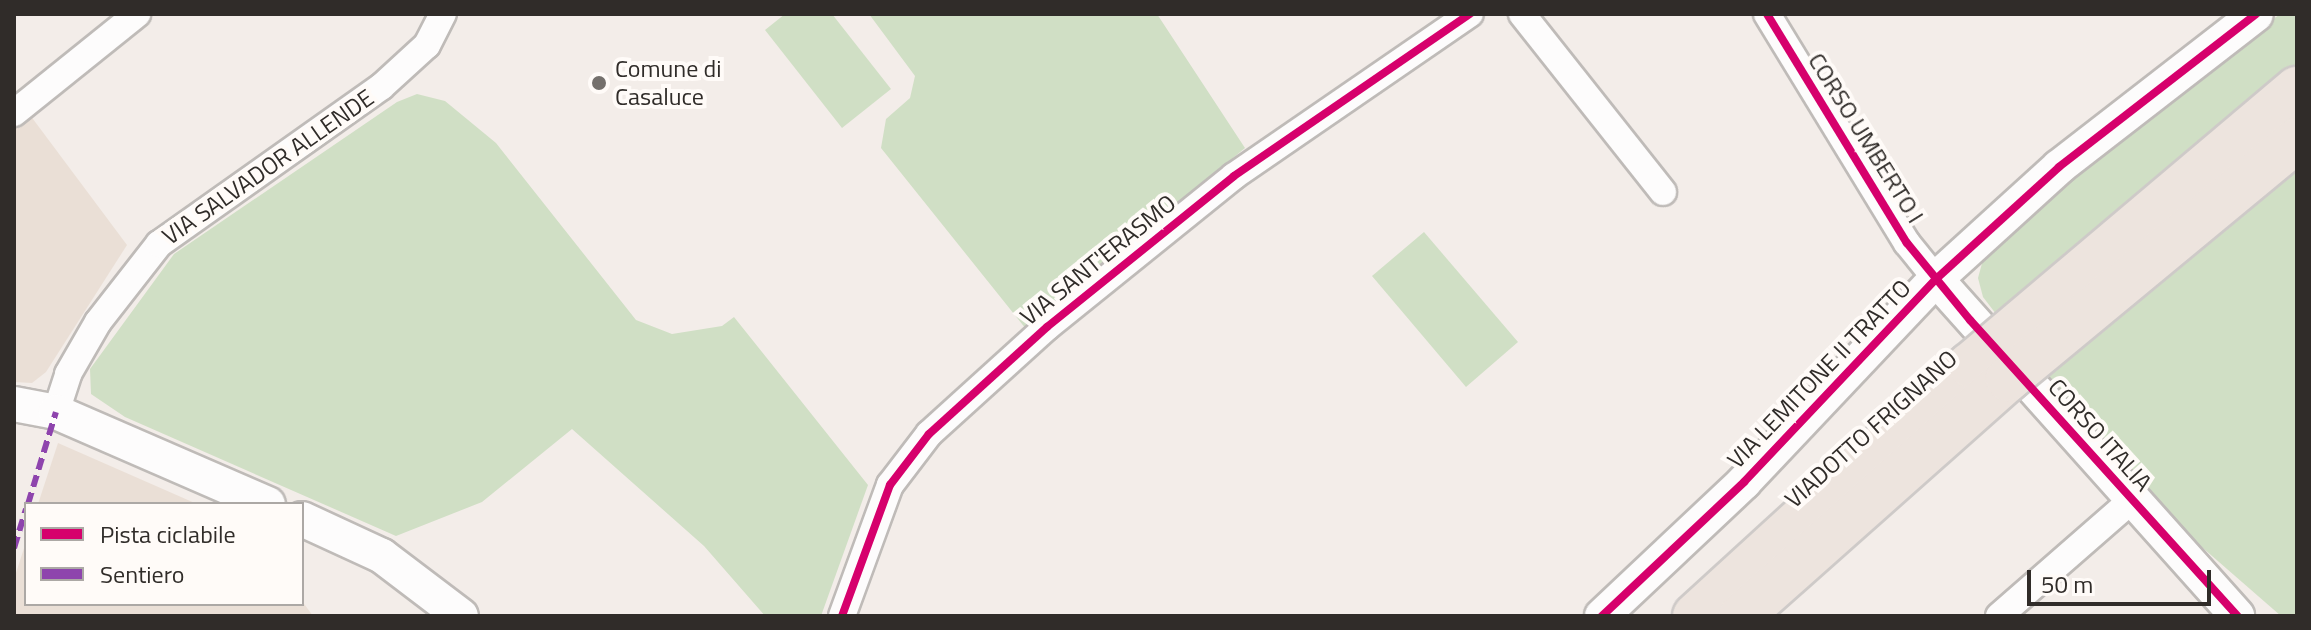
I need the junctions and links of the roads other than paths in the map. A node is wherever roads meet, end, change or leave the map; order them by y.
1 (137, 14) edge
2 (443, 14) edge
3 (1470, 14) edge
4 (1522, 14) edge
5 (1767, 14) edge
6 (2256, 14) edge
7 (2297, 89) edge
8 (14, 113) edge
9 (2297, 140) edge
10 (1663, 192) dead end
11 (1936, 279) junction
12 (14, 404) edge
13 (56, 412) junction
14 (2132, 500) junction
15 (263, 502) edge
16 (304, 520) edge
17 (461, 616) edge
18 (842, 616) edge
19 (1602, 616) edge
20 (1695, 616) edge
21 (1741, 616) edge
22 (1999, 616) edge
23 (2237, 616) edge

1 - 8 street
2 - 13 street, VIA SALVADOR ALLENDE
3 - 18 street, VIA SANT'ERASMO
4 - 10 street
5 - 11 street, CORSO UMBERTO I
6 - 11 street, VIA LEMITONE II TRATTO
7 - 20 highway, VIADOTTO FRIGNANO, bridge
9 - 21 highway, bridge
11 - 14 street, CORSO ITALIA
11 - 19 street, VIA LEMITONE II TRATTO
12 - 13 street
13 - 15 street
14 - 22 street
14 - 23 street, CORSO ITALIA
16 - 17 street

